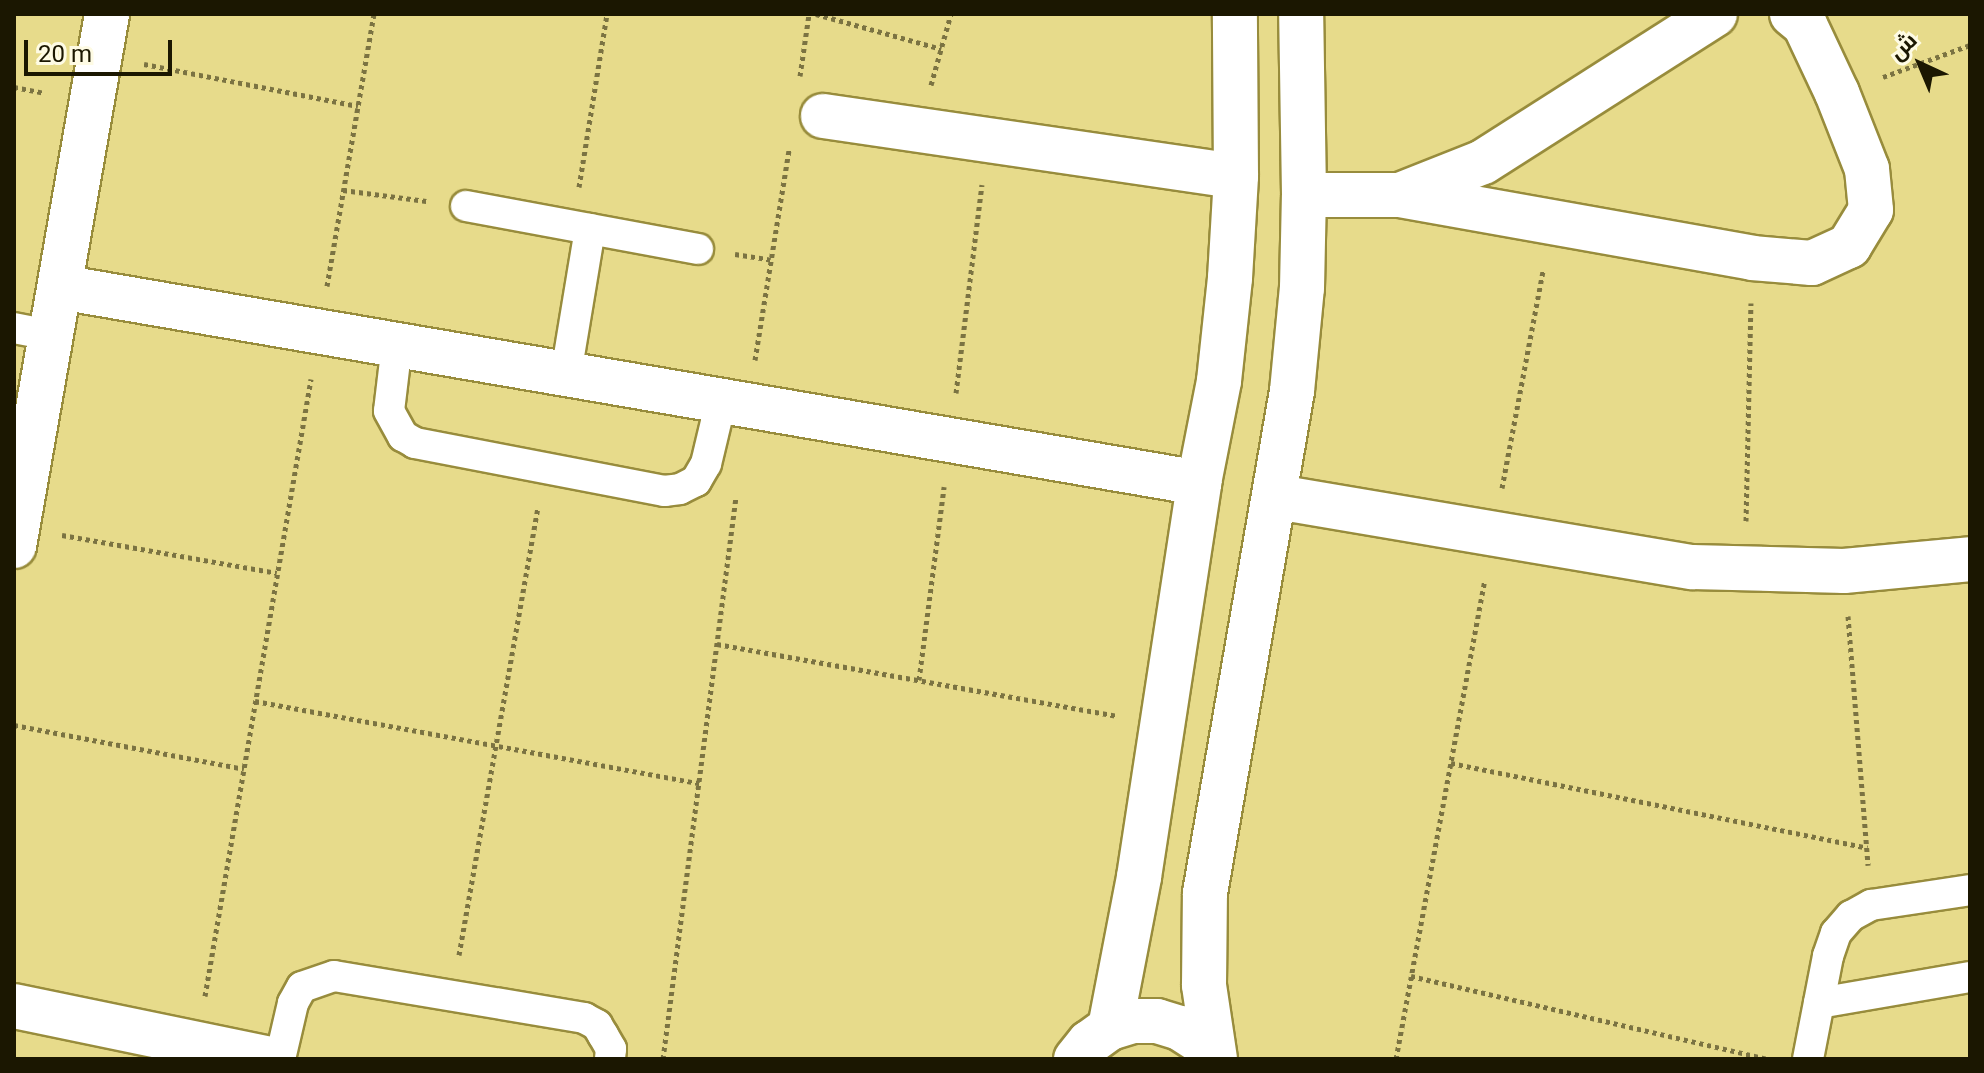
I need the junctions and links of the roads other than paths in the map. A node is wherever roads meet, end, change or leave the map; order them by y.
1 (1235, 14) edge
2 (1301, 14) edge
3 (1715, 14) edge
4 (1792, 14) edge
5 (103, 35) edge
6 (804, 113) road end
7 (1236, 176) junction
8 (1304, 195) junction
9 (1400, 195) junction
10 (466, 206) road end
11 (581, 227) junction
12 (698, 249) dead end
13 (60, 287) junction
14 (32, 332) edge
15 (397, 344) junction
16 (566, 374) junction
17 (734, 404) junction
18 (1199, 483) junction
19 (1277, 497) junction
20 (16, 537) edge
21 (1970, 559) edge
22 (1970, 890) edge
23 (1970, 977) edge
24 (1819, 1003) junction
25 (14, 1006) edge
26 (1110, 1028) junction
27 (271, 1059) edge
28 (280, 1059) edge
29 (610, 1059) edge
30 (1076, 1059) edge
31 (1214, 1059) edge
32 (1808, 1059) edge

1 - 7 street
2 - 8 street
3 - 9 street
4 - 9 street
5 - 13 street
6 - 7 street
7 - 18 street
8 - 9 street
8 - 19 street
10 - 11 lane
11 - 12 lane
11 - 16 lane
13 - 14 street
13 - 15 street
14 - 20 street
15 - 16 street
15 - 17 lane
16 - 17 street
17 - 18 street
18 - 26 street
19 - 21 street
19 - 31 street
22 - 24 lane
23 - 24 lane
24 - 32 lane
25 - 27 street
26 - 30 street
26 - 31 street
28 - 29 lane

